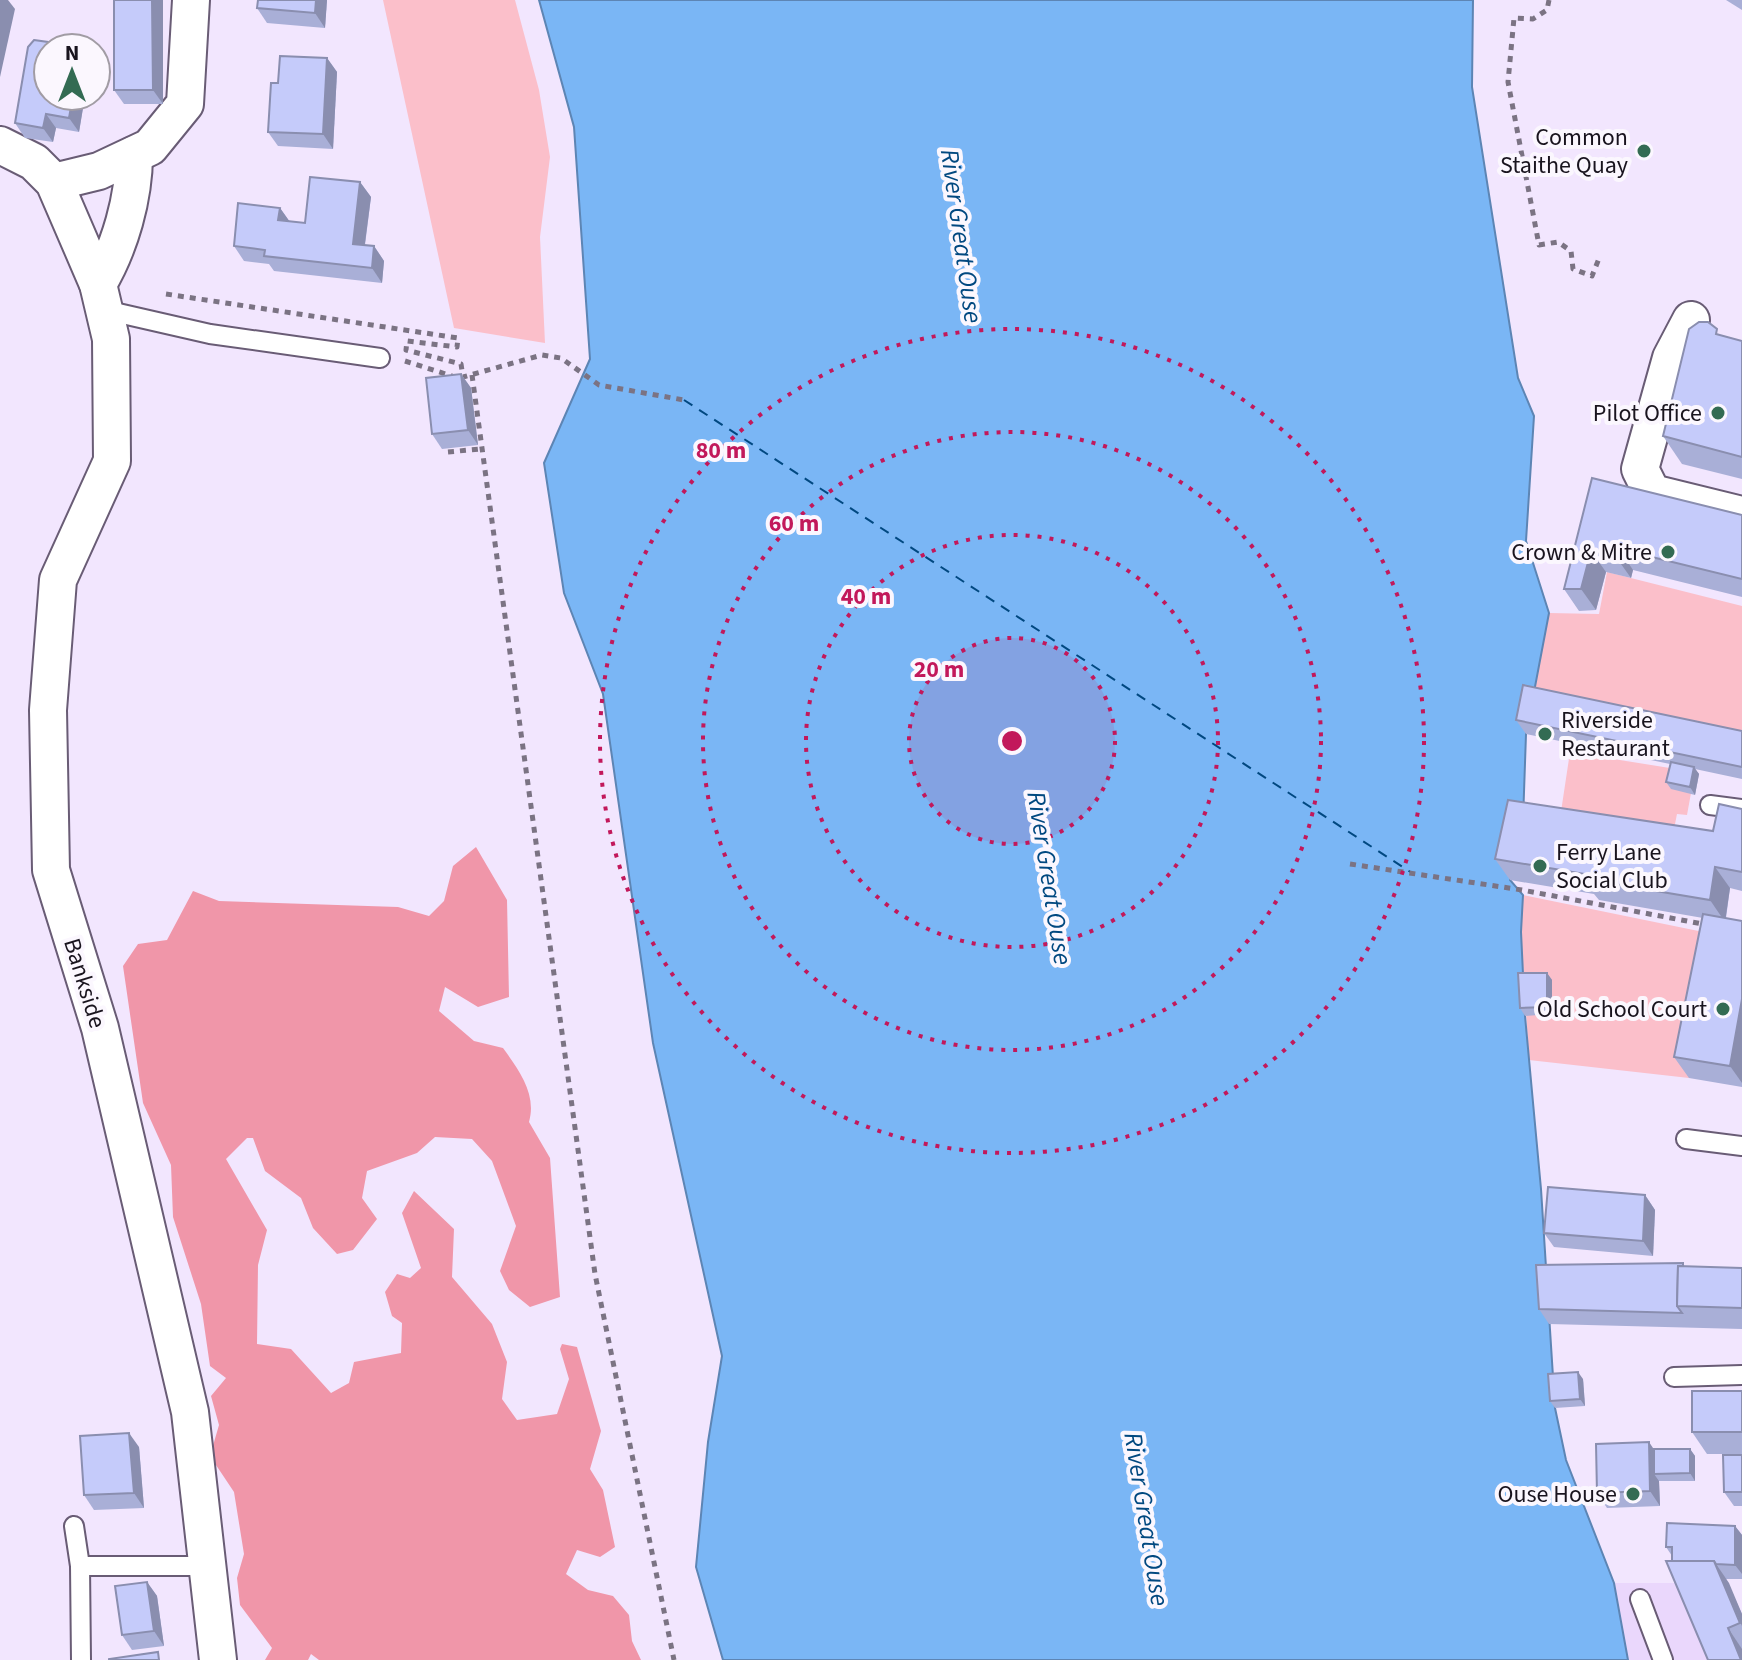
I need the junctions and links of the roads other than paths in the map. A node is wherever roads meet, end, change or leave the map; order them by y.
1 (191, 0) edge
2 (0, 145) edge
3 (142, 151) junction
4 (54, 182) junction
5 (102, 297) junction
6 (1691, 320) dead end
7 (380, 358) dead end
8 (1742, 515) edge
9 (1710, 805) dead end
10 (1742, 809) edge
11 (1686, 1139) dead end
12 (1742, 1146) edge
13 (1742, 1375) edge
14 (1674, 1377) dead end
15 (74, 1526) dead end
16 (80, 1566) junction
17 (207, 1566) junction
18 (1640, 1599) dead end
19 (81, 1660) edge
20 (218, 1660) edge
21 (1663, 1660) edge

1 - 3 street
2 - 4 street
3 - 4 street
3 - 5 street
4 - 5 street, Bankside
5 - 7 lane
5 - 17 street, Bankside
6 - 8 street
9 - 10 lane
11 - 12 lane
13 - 14 lane
15 - 16 lane
16 - 17 lane
16 - 19 lane
17 - 20 street, Bankside
18 - 21 lane

